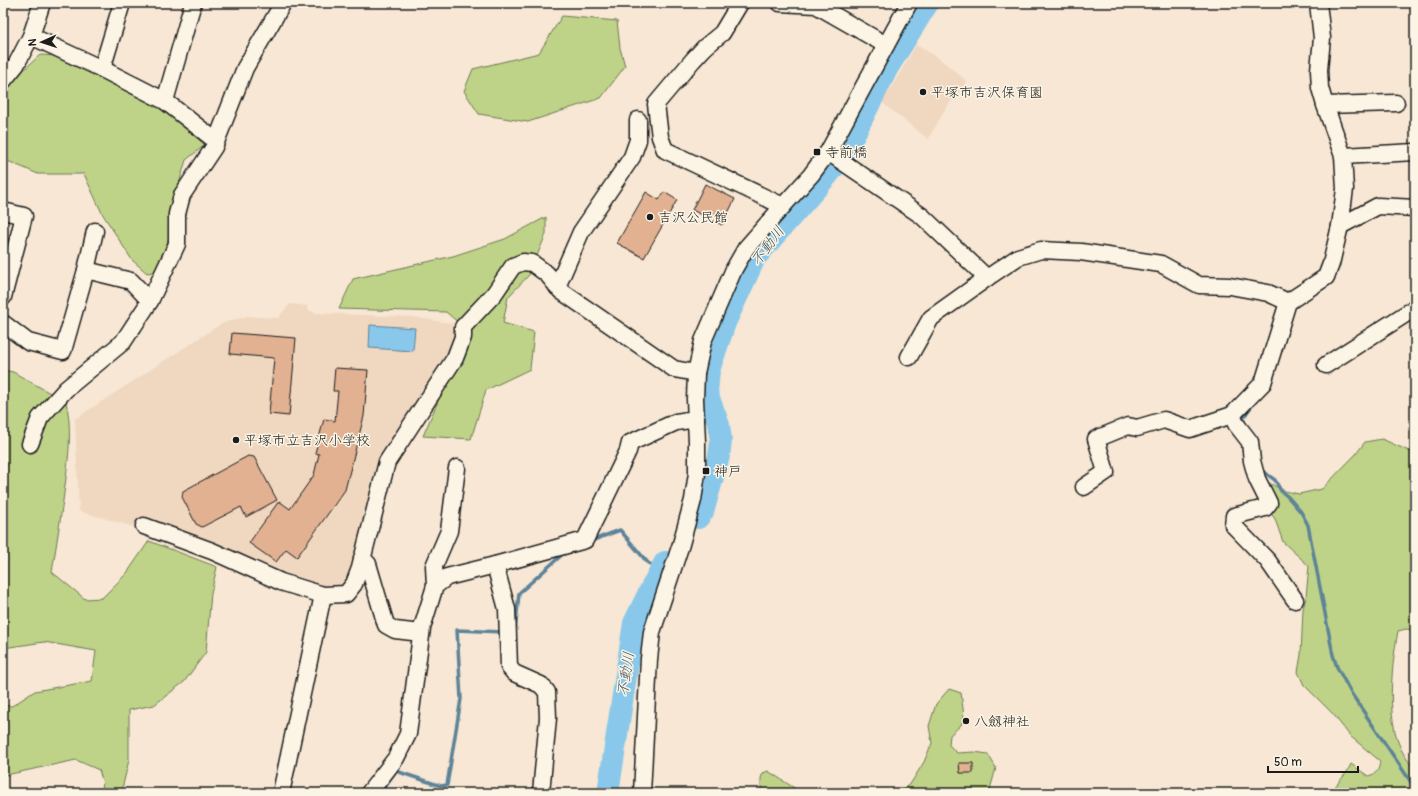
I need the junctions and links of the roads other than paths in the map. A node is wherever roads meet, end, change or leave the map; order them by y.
1 (42, 3) edge
2 (122, 3) edge
3 (193, 3) edge
4 (283, 3) edge
5 (740, 3) edge
6 (780, 3) edge
7 (909, 3) edge
8 (1318, 3) edge
9 (31, 36) junction
10 (886, 45) junction
11 (102, 69) junction
12 (3, 81) edge
13 (165, 101) junction
14 (1396, 103) dead end
15 (1324, 104) junction
16 (638, 120) dead end
17 (216, 141) junction
18 (828, 152) junction
19 (1415, 152) edge
20 (1343, 156) junction
21 (783, 206) junction
22 (1415, 208) edge
23 (3, 211) edge
24 (1340, 226) junction
25 (95, 231) dead end
26 (86, 270) junction
27 (987, 278) junction
28 (557, 287) junction
29 (3, 297) edge
30 (150, 301) junction
31 (1288, 302) junction
32 (1415, 308) edge
33 (3, 323) edge
34 (909, 357) dead end
35 (1326, 365) dead end
36 (696, 373) junction
37 (1232, 415) junction
38 (696, 419) junction
39 (30, 444) dead end
40 (457, 468) dead end
41 (1084, 487) dead end
42 (144, 526) dead end
43 (362, 558) junction
44 (495, 565) junction
45 (435, 586) junction
46 (323, 595) junction
47 (1295, 600) dead end
48 (421, 633) junction
49 (281, 793) edge
50 (369, 793) edge
51 (541, 793) edge
52 (642, 793) edge

1 - 9 street
2 - 11 street
3 - 13 street
4 - 17 street
5 - 21 street
6 - 10 street
7 - 10 street
8 - 15 street
9 - 11 street
9 - 12 street
10 - 18 street
11 - 13 street
13 - 17 street
14 - 15 street
15 - 20 street
16 - 28 street
17 - 30 street
18 - 21 street
18 - 27 street
19 - 20 street
20 - 24 street
21 - 36 street
22 - 24 street
23 - 29 street
24 - 31 street
25 - 26 street
26 - 30 street
26 - 33 street
27 - 31 street
27 - 34 street
28 - 36 street
28 - 43 street
30 - 39 street
31 - 37 street
32 - 35 street
36 - 38 street
37 - 41 street
37 - 47 street
38 - 44 street
38 - 52 street
40 - 45 street
42 - 46 street
43 - 46 street
43 - 48 street
44 - 45 street
44 - 51 street
45 - 48 street
46 - 49 street
48 - 50 street

